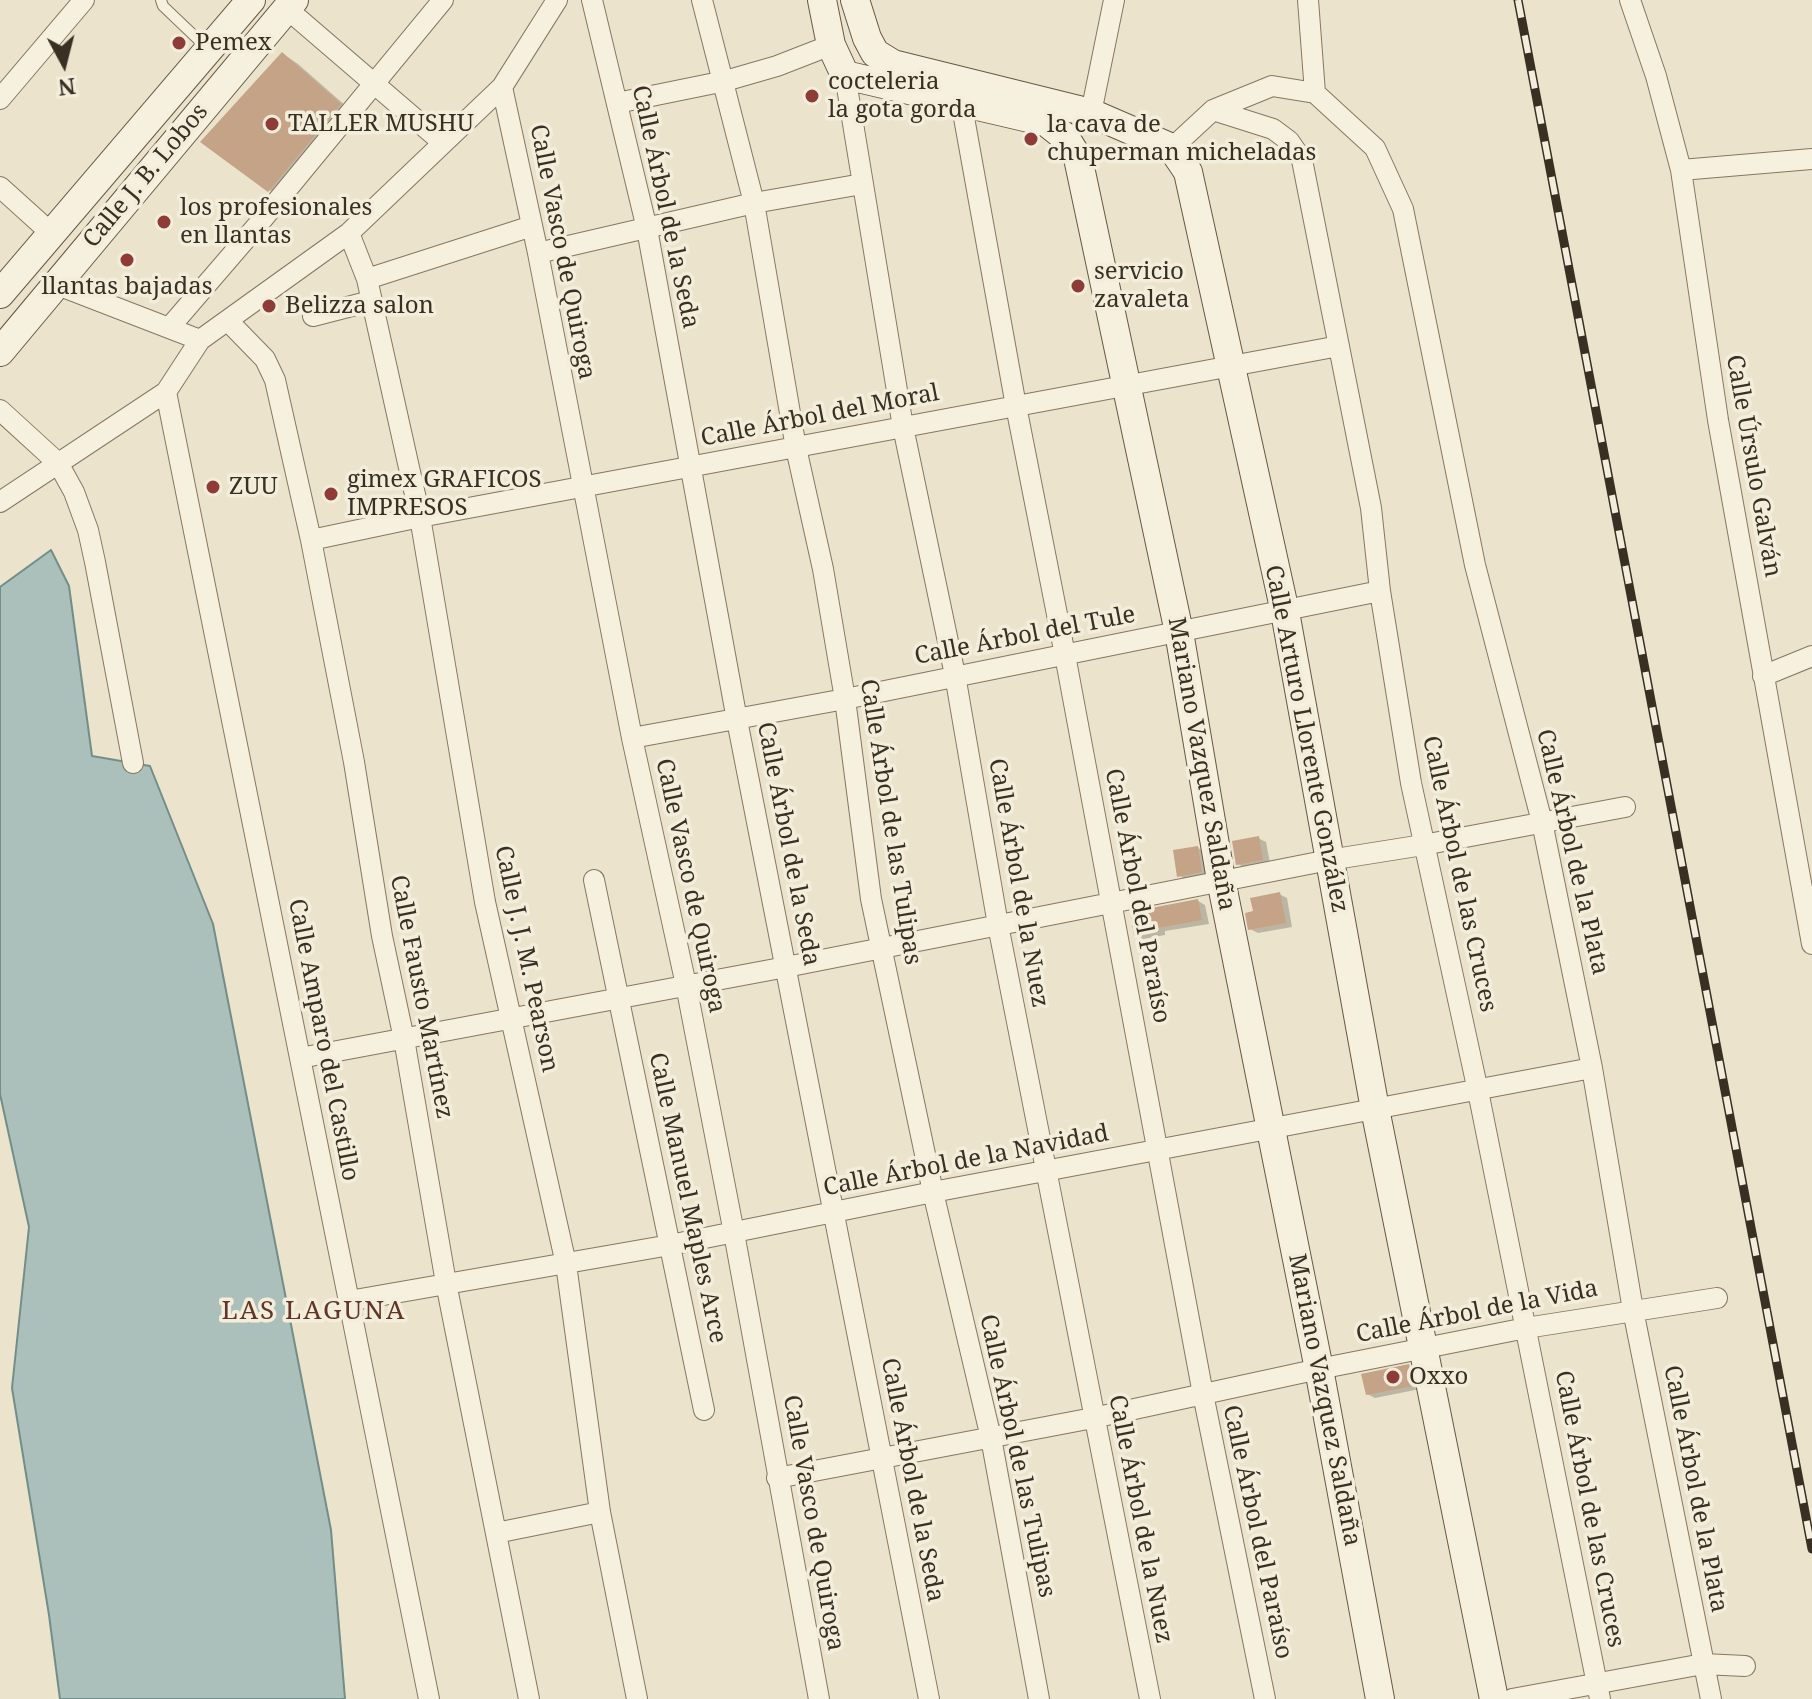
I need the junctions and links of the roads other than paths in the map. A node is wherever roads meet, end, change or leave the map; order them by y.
1 (84, 0) edge
2 (161, 0) edge
3 (443, 0) edge
4 (557, 0) edge
5 (592, 0) edge
6 (702, 0) edge
7 (822, 0) edge
8 (855, 0) edge
9 (1114, 0) edge
10 (1308, 0) edge
11 (1630, 0) edge
12 (246, 2) edge
13 (290, 4) edge
14 (831, 45) junction
15 (208, 49) junction
16 (845, 75) junction
17 (725, 81) junction
18 (375, 85) junction
19 (502, 87) junction
20 (1315, 93) junction
21 (0, 99) edge
22 (961, 101) junction
23 (617, 103) junction
24 (1213, 110) junction
25 (1091, 113) junction
26 (442, 142) junction
27 (1172, 148) junction
28 (1811, 161) edge
29 (1681, 170) junction
30 (862, 184) junction
31 (0, 187) edge
32 (754, 203) junction
33 (532, 226) junction
34 (647, 229) junction
35 (51, 233) junction
36 (349, 233) junction
37 (538, 253) junction
38 (367, 279) junction
39 (55, 284) junction
40 (0, 294) edge
41 (371, 301) junction
42 (313, 316) dead end
43 (228, 321) junction
44 (169, 328) junction
45 (200, 340) junction
46 (1339, 346) junction
47 (0, 352) edge
48 (1231, 366) junction
49 (1125, 386) junction
50 (166, 392) junction
51 (1016, 406) junction
52 (0, 410) edge
53 (903, 427) junction
54 (796, 448) junction
55 (58, 463) junction
56 (691, 466) junction
57 (582, 487) junction
58 (0, 502) edge
59 (420, 517) junction
60 (311, 540) junction
61 (1380, 591) junction
62 (1285, 612) junction
63 (1179, 632) junction
64 (1065, 655) junction
65 (1812, 656) edge
66 (955, 675) junction
67 (1763, 676) junction
68 (845, 699) junction
69 (737, 720) junction
70 (632, 738) junction
71 (133, 763) dead end
72 (1625, 807) dead end
73 (1542, 822) junction
74 (1423, 845) junction
75 (1329, 860) junction
76 (594, 880) dead end
77 (1221, 880) junction
78 (1112, 901) junction
79 (998, 925) junction
80 (1812, 944) edge
81 (881, 948) junction
82 (786, 967) junction
83 (686, 985) junction
84 (618, 998) junction
85 (511, 1018) junction
86 (404, 1039) junction
87 (300, 1058) junction
88 (1592, 1068) junction
89 (1478, 1091) junction
90 (1375, 1109) junction
91 (1270, 1128) junction
92 (1157, 1150) junction
93 (1048, 1172) junction
94 (933, 1192) junction
95 (833, 1213) junction
96 (734, 1233) junction
97 (670, 1245) junction
98 (566, 1264) junction
99 (446, 1283) junction
100 (1717, 1298) dead end
101 (349, 1301) junction
102 (1633, 1310) junction
103 (1526, 1328) junction
104 (1423, 1348) junction
105 (1319, 1369) junction
106 (1203, 1394) junction
107 (704, 1410) dead end
108 (1093, 1418) junction
109 (991, 1438) junction
110 (881, 1457) junction
111 (777, 1478) junction
112 (600, 1512) junction
113 (496, 1533) junction
114 (1703, 1664) junction
115 (1745, 1666) dead end
116 (1598, 1690) edge
117 (429, 1699) edge
118 (529, 1699) edge
119 (637, 1699) edge
120 (819, 1699) edge
121 (929, 1699) edge
122 (1039, 1699) edge
123 (1150, 1699) edge
124 (1265, 1699) edge
125 (1380, 1699) edge
126 (1494, 1699) edge
127 (1512, 1699) edge
128 (1711, 1699) edge

1 - 21 street
2 - 15 lane
3 - 18 street
4 - 19 street
5 - 23 street, Calle Árbol de la Seda
6 - 17 street, Calle Árbol de las Tulipas
7 - 14 street
8 - 25 street
9 - 25 street
10 - 20 street
11 - 29 street, Calle Úrsulo Galván
12 - 15 street, Calle J. B. Lobos
13 - 18 street
13 - 39 street, Calle J. B. Lobos
14 - 16 street
14 - 17 street
15 - 35 street, Calle J. B. Lobos
16 - 22 street, Mariano Vazquez Saldaña
16 - 30 street, Calle Árbol de la Nuez
17 - 23 street
17 - 32 street, Calle Árbol de las Tulipas
18 - 26 street
18 - 44 street
19 - 26 street
19 - 33 street, Calle Vasco de Quiroga
20 - 24 street
20 - 73 street, Calle Árbol de la Plata
22 - 49 street, Mariano Vazquez Saldaña
22 - 51 street, Calle Árbol del Paraíso
23 - 34 street, Calle Árbol de la Seda
24 - 27 street
24 - 46 street, Calle Árbol de las Cruces
25 - 27 street
26 - 36 street
27 - 48 street, Calle Arturo Llorente González
28 - 29 street
29 - 67 street, Calle Úrsulo Galván
30 - 32 street
30 - 53 street, Calle Árbol de la Nuez
31 - 35 street
32 - 34 street
32 - 54 street, Calle Árbol de las Tulipas
33 - 37 street, Calle Vasco de Quiroga
33 - 38 street
34 - 37 street
34 - 56 street, Calle Árbol de la Seda
35 - 40 street, Calle J. B. Lobos
36 - 38 street, Calle J. J. M. Pearson
36 - 43 street
37 - 57 street, Calle Vasco de Quiroga
38 - 41 street, Calle J. J. M. Pearson
39 - 44 street
39 - 47 street, Calle J. B. Lobos
41 - 42 street
41 - 59 street, Calle J. J. M. Pearson
43 - 45 street
43 - 60 street, Calle Fausto Martínez
44 - 45 street
45 - 50 street
46 - 48 street, Calle Árbol del Moral
46 - 61 street, Calle Árbol de las Cruces
48 - 49 street, Calle Árbol del Moral
48 - 62 street, Calle Arturo Llorente González
49 - 51 street, Calle Árbol del Moral
49 - 63 street, Mariano Vazquez Saldaña
50 - 55 street
50 - 87 street, Calle Amparo del Castillo
51 - 53 street, Calle Árbol del Moral
51 - 64 street, Calle Árbol del Paraíso
52 - 55 street
53 - 54 street, Calle Árbol del Moral
53 - 66 street, Calle Árbol de la Nuez
54 - 56 street, Calle Árbol del Moral
54 - 68 street, Calle Árbol de las Tulipas
55 - 58 street
55 - 71 street
56 - 57 street, Calle Árbol del Moral
56 - 69 street, Calle Árbol de la Seda
57 - 59 street, Calle Árbol del Moral
57 - 70 street, Calle Vasco de Quiroga
59 - 60 street, Calle Árbol del Moral
59 - 85 street, Calle J. J. M. Pearson
60 - 86 street, Calle Fausto Martínez
61 - 62 street, Calle Árbol del Tule
61 - 74 street, Calle Árbol de las Cruces
62 - 63 street, Calle Árbol del Tule
62 - 75 street, Calle Arturo Llorente González
63 - 64 street, Calle Árbol del Tule
63 - 77 street, Mariano Vazquez Saldaña
64 - 66 street, Calle Árbol del Tule
64 - 78 street, Calle Árbol del Paraíso
65 - 67 street
66 - 68 street, Calle Árbol del Tule
66 - 79 street, Calle Árbol de la Nuez
67 - 80 street, Calle Úrsulo Galván
68 - 69 street, Calle Árbol del Tule
68 - 81 street, Calle Árbol de las Tulipas
69 - 70 street, Calle Árbol del Tule
69 - 82 street, Calle Árbol de la Seda
70 - 83 street, Calle Vasco de Quiroga
72 - 73 street
73 - 74 street
73 - 88 street, Calle Árbol de la Plata
74 - 75 street
74 - 89 street, Calle Árbol de las Cruces
75 - 77 street
75 - 90 street, Calle Arturo Llorente González
76 - 84 street, Calle Manuel Maples Arce
77 - 78 street
77 - 91 street, Mariano Vazquez Saldaña
78 - 79 street
78 - 92 street, Calle Árbol del Paraíso
79 - 81 street
79 - 93 street, Calle Árbol de la Nuez
81 - 82 street
81 - 94 street, Calle Árbol de las Tulipas
82 - 83 street
82 - 95 street, Calle Árbol de la Seda
83 - 84 street
83 - 96 street, Calle Vasco de Quiroga
84 - 85 street
84 - 97 street, Calle Manuel Maples Arce
85 - 86 street
85 - 98 street, Calle J. J. M. Pearson
86 - 87 street
86 - 99 street, Calle Fausto Martínez
87 - 101 street, Calle Amparo del Castillo
88 - 89 street, Calle Árbol de la Navidad
88 - 102 street, Calle Árbol de la Plata
89 - 90 street, Calle Árbol de la Navidad
89 - 103 street, Calle Árbol de las Cruces
90 - 91 street, Calle Árbol de la Navidad
90 - 104 street, Calle Arturo Llorente González
91 - 92 street, Calle Árbol de la Navidad
91 - 105 street, Mariano Vazquez Saldaña
92 - 93 street, Calle Árbol de la Navidad
92 - 106 street, Calle Árbol del Paraíso
93 - 94 street, Calle Árbol de la Navidad
93 - 108 street, Calle Árbol de la Nuez
94 - 95 street, Calle Árbol de la Navidad
94 - 109 street, Calle Árbol de las Tulipas
95 - 96 street, Calle Árbol de la Navidad
95 - 110 street, Calle Árbol de la Seda
96 - 97 street, Calle Árbol de la Navidad
96 - 111 street, Calle Vasco de Quiroga
97 - 98 street, Calle Árbol de la Navidad
97 - 107 street, Calle Manuel Maples Arce
98 - 99 street, Calle Árbol de la Navidad
98 - 112 street, Calle J. J. M. Pearson
99 - 101 street, Calle Árbol de la Navidad
99 - 113 street, Calle Fausto Martínez
100 - 102 street, Calle Árbol de la Vida
101 - 117 street, Calle Amparo del Castillo
102 - 103 street, Calle Árbol de la Vida
102 - 114 street, Calle Árbol de la Plata
103 - 104 street, Calle Árbol de la Vida
103 - 116 street, Calle Árbol de las Cruces
104 - 105 street, Calle Árbol de la Vida
104 - 126 street, Calle Arturo Llorente González
105 - 106 street, Calle Árbol de la Vida
105 - 125 street, Mariano Vazquez Saldaña
106 - 108 street, Calle Árbol de la Vida
106 - 124 street, Calle Árbol del Paraíso
108 - 109 street, Calle Árbol de la Vida
108 - 123 street, Calle Árbol de la Nuez
109 - 110 street, Calle Árbol de la Vida
109 - 122 street, Calle Árbol de las Tulipas
110 - 111 street, Calle Árbol de la Vida
110 - 121 street, Calle Árbol de la Seda
111 - 120 street, Calle Vasco de Quiroga
112 - 113 street
112 - 119 street, Calle J. J. M. Pearson
113 - 118 street, Calle Fausto Martínez
114 - 115 street
114 - 116 street
114 - 128 street, Calle Árbol de la Plata
116 - 127 street

